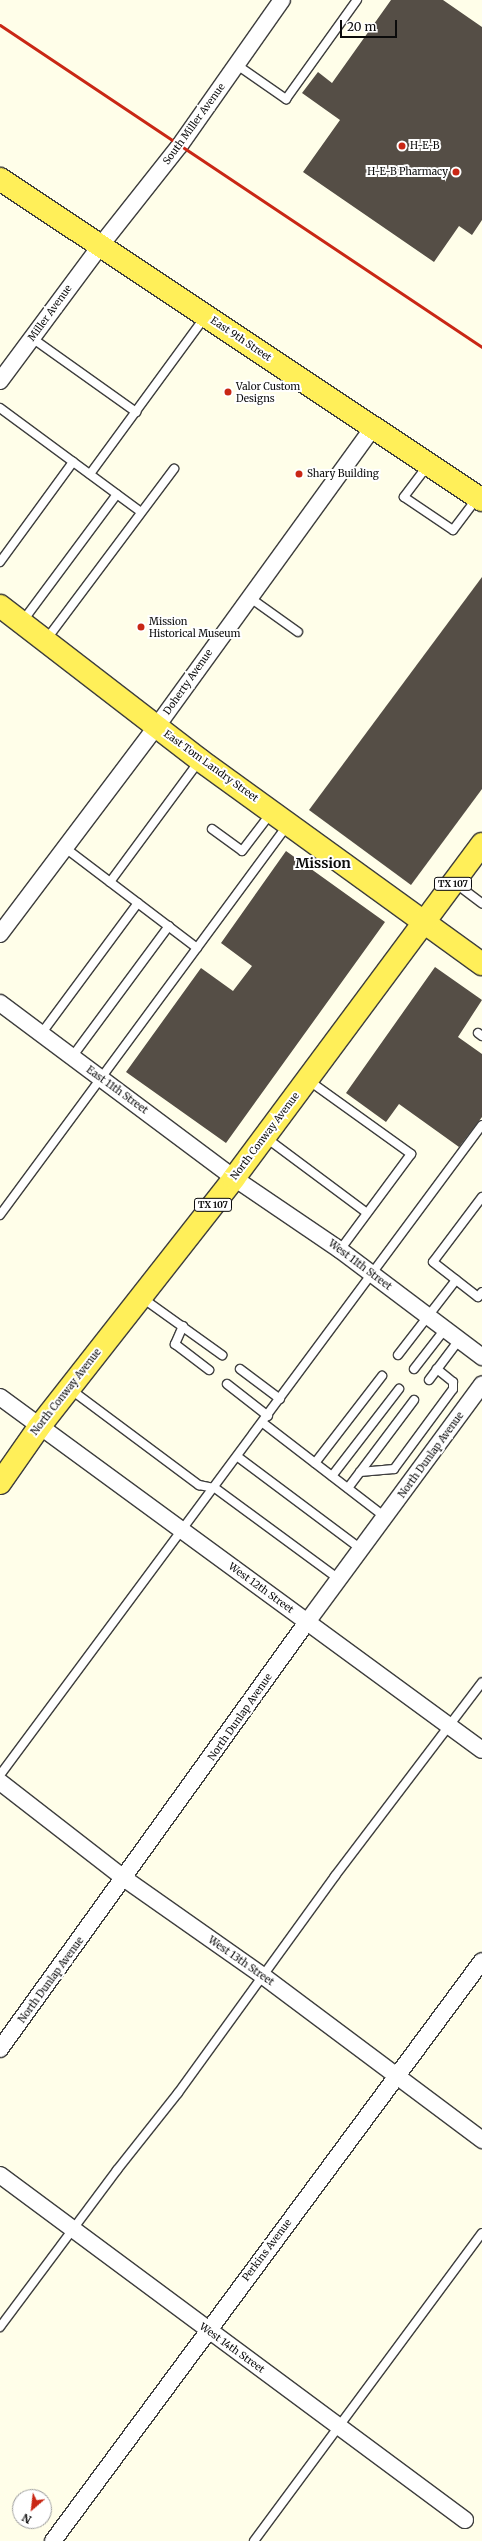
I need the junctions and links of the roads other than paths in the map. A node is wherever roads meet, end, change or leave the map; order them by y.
1 (282, 0) edge
2 (357, 0) edge
3 (236, 65) junction
4 (0, 179) edge
5 (101, 245) junction
6 (206, 316) junction
7 (32, 338) junction
8 (0, 381) edge
9 (0, 408) edge
10 (136, 412) junction
11 (373, 428) junction
12 (73, 462) junction
13 (428, 465) junction
14 (174, 469) dead end
15 (90, 474) junction
16 (117, 494) junction
17 (480, 499) edge
18 (141, 512) junction
19 (0, 562) edge
20 (249, 597) junction
21 (0, 606) edge
22 (21, 622) junction
23 (298, 632) dead end
24 (45, 641) junction
25 (157, 726) junction
26 (200, 760) junction
27 (280, 817) junction
28 (212, 829) dead end
29 (482, 844) edge
30 (64, 847) junction
31 (110, 882) junction
32 (454, 882) junction
33 (482, 902) edge
34 (138, 903) junction
35 (423, 924) junction
36 (169, 926) junction
37 (0, 934) edge
38 (198, 948) junction
39 (482, 964) edge
40 (0, 1003) edge
41 (41, 1034) junction
42 (72, 1057) junction
43 (103, 1079) junction
44 (308, 1079) junction
45 (482, 1125) edge
46 (265, 1137) junction
47 (234, 1178) junction
48 (482, 1197) edge
49 (367, 1213) junction
50 (0, 1215) edge
51 (340, 1250) junction
52 (372, 1274) junction
53 (456, 1280) junction
54 (482, 1292) edge
55 (141, 1297) junction
56 (428, 1316) junction
57 (183, 1326) junction
58 (444, 1329) junction
59 (459, 1340) junction
60 (222, 1355) dead end
61 (398, 1355) dead end
62 (482, 1357) edge
63 (240, 1368) dead end
64 (414, 1369) dead end
65 (437, 1369) junction
66 (209, 1370) dead end
67 (382, 1376) dead end
68 (429, 1380) dead end
69 (228, 1384) dead end
70 (482, 1385) edge
71 (69, 1388) junction
72 (399, 1389) dead end
73 (0, 1397) edge
74 (280, 1399) junction
75 (414, 1400) dead end
76 (265, 1419) junction
77 (39, 1427) junction
78 (238, 1457) junction
79 (315, 1463) junction
80 (360, 1472) junction
81 (332, 1476) junction
82 (0, 1483) edge
83 (215, 1488) junction
84 (348, 1488) junction
85 (385, 1517) junction
86 (183, 1531) junction
87 (361, 1549) junction
88 (339, 1579) junction
89 (307, 1622) junction
90 (482, 1682) edge
91 (449, 1726) junction
92 (482, 1750) edge
93 (0, 1775) edge
94 (0, 1782) edge
95 (125, 1879) junction
96 (482, 1961) edge
97 (263, 1976) junction
98 (0, 2049) edge
99 (396, 2076) junction
100 (482, 2140) edge
101 (0, 2175) edge
102 (73, 2230) junction
103 (482, 2233) edge
104 (0, 2327) edge
105 (208, 2329) junction
106 (338, 2426) junction
107 (465, 2520) dead end
108 (53, 2541) edge
109 (254, 2541) edge

1 - 3 street, South Miller Avenue
2 - 3 lane
3 - 5 street, South Miller Avenue
4 - 5 main road, East 9th Street
5 - 6 main road, East 9th Street
5 - 7 street, Miller Avenue
6 - 10 lane
6 - 11 main road, East 9th Street
7 - 8 street, Miller Avenue
7 - 10 lane
9 - 12 lane
10 - 15 lane
11 - 13 main road, East 9th Street
11 - 20 street, Doherty Avenue
12 - 15 lane
12 - 19 lane
13 - 17 main road, East 9th Street
13 - 17 lane
14 - 18 lane
15 - 16 lane
16 - 18 lane
16 - 22 lane
18 - 24 lane
20 - 23 lane
20 - 25 street, Doherty Avenue
21 - 22 main road, East Tom Landry Street
22 - 24 main road, East Tom Landry Street
24 - 25 main road, East Tom Landry Street
25 - 26 main road, East Tom Landry Street
25 - 30 street, Doherty Avenue
26 - 27 main road, East Tom Landry Street
26 - 31 lane
27 - 28 lane
27 - 35 main road, East Tom Landry Street
27 - 38 lane
29 - 32 main road, North Conway Avenue / TX 107
30 - 31 lane
30 - 37 street, Doherty Avenue
31 - 34 lane
32 - 33 lane
32 - 35 main road, North Conway Avenue / TX 107
34 - 36 lane
34 - 41 lane
35 - 39 main road, East Tom Landry Street
35 - 44 main road, North Conway Avenue / TX 107
36 - 38 lane
36 - 42 lane
38 - 43 lane
40 - 41 street, East 11th Street
41 - 42 street, East 11th Street
42 - 43 street, East 11th Street
43 - 47 street, East 11th Street
43 - 50 lane
44 - 46 main road, North Conway Avenue / TX 107
44 - 49 lane
45 - 52 lane
46 - 47 main road, North Conway Avenue / TX 107
46 - 49 lane
47 - 51 street, West 11th Street
47 - 55 main road, North Conway Avenue / TX 107
48 - 53 lane
49 - 51 lane
51 - 52 street, West 11th Street
52 - 56 street, West 11th Street
52 - 74 lane
53 - 54 lane
53 - 56 lane
55 - 57 lane
55 - 71 main road, North Conway Avenue / TX 107
56 - 58 street, West 11th Street
56 - 61 lane
57 - 60 lane
57 - 66 lane
58 - 59 street, West 11th Street
58 - 64 lane
59 - 62 street, West 11th Street
59 - 65 lane
63 - 74 lane
65 - 68 lane
65 - 80 lane
67 - 79 lane
69 - 76 lane
70 - 85 street, North Dunlap Avenue
71 - 77 main road, North Conway Avenue / TX 107
71 - 83 lane
72 - 81 lane
73 - 77 street, West 12th Street
74 - 76 lane
75 - 80 lane
76 - 78 lane
76 - 79 lane
77 - 82 main road, North Conway Avenue / TX 107
77 - 86 street, West 12th Street
78 - 83 lane
78 - 87 lane
79 - 81 lane
80 - 84 lane
81 - 84 lane
83 - 86 lane
83 - 88 lane
84 - 85 lane
85 - 87 street, North Dunlap Avenue
86 - 89 street, West 12th Street
86 - 93 lane
87 - 88 street, North Dunlap Avenue
88 - 89 street, North Dunlap Avenue
89 - 91 street, West 12th Street
89 - 95 street, North Dunlap Avenue
90 - 91 lane
91 - 92 street, West 12th Street
91 - 97 lane
94 - 95 street, West 13th Street
95 - 97 street, West 13th Street
95 - 98 street, North Dunlap Avenue
96 - 99 street, Perkins Avenue
97 - 99 street, West 13th Street
97 - 102 lane
99 - 100 street, West 13th Street
99 - 105 street, Perkins Avenue
101 - 102 street, West 14th Street
102 - 104 lane
102 - 105 street, West 14th Street
103 - 106 lane
105 - 106 street, West 14th Street
105 - 108 street, Perkins Avenue
106 - 107 street, West 14th Street
106 - 109 lane

